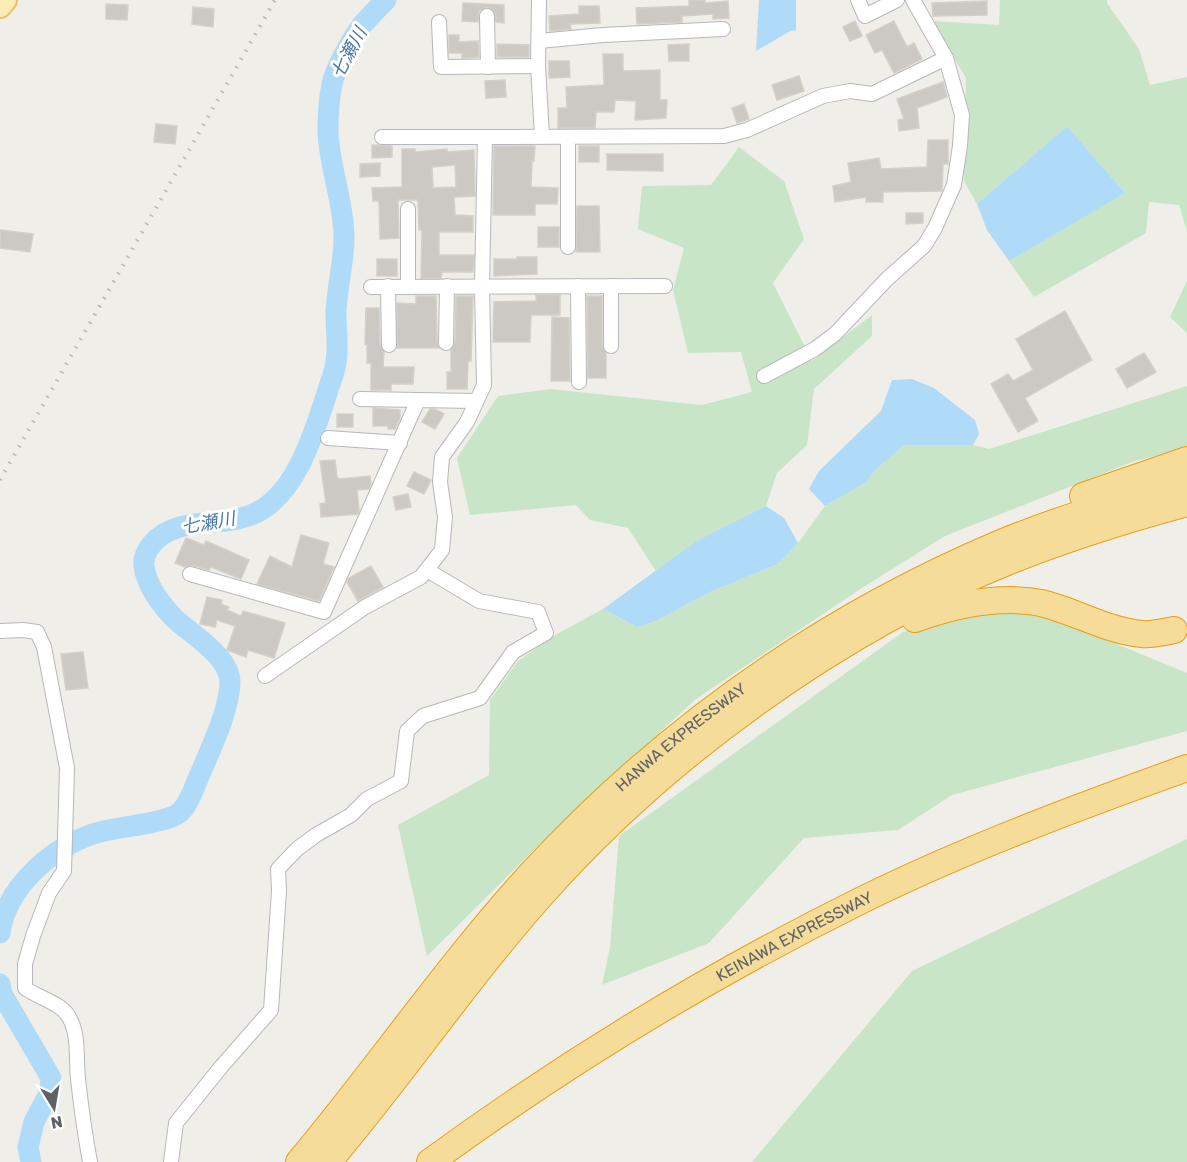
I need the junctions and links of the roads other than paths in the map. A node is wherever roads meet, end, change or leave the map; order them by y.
1 (5, 0) edge
2 (539, 0) edge
3 (858, 0) edge
4 (897, 0) edge
5 (913, 0) edge
6 (0, 6) edge
7 (487, 16) dead end
8 (439, 22) dead end
9 (723, 29) dead end
10 (538, 41) junction
11 (946, 58) junction
12 (538, 66) junction
13 (488, 67) junction
14 (542, 136) junction
15 (382, 137) dead end
16 (485, 137) junction
17 (568, 137) junction
18 (408, 209) dead end
19 (568, 247) dead end
20 (371, 286) dead end
21 (388, 286) junction
22 (408, 286) junction
23 (447, 286) junction
24 (482, 286) junction
25 (578, 286) junction
26 (611, 286) junction
27 (665, 286) dead end
28 (446, 343) dead end
29 (389, 345) dead end
30 (611, 346) dead end
31 (764, 376) dead end
32 (579, 382) dead end
33 (360, 399) dead end
34 (418, 400) junction
35 (476, 401) junction
36 (328, 438) dead end
37 (400, 442) junction
38 (1187, 460) edge
39 (1187, 483) edge
40 (1187, 503) edge
41 (427, 570) junction
42 (190, 574) dead end
43 (881, 600) junction
44 (1174, 630) dead end
45 (0, 632) edge
46 (265, 676) dead end
47 (1187, 768) edge
48 (1187, 783) edge
49 (644, 792) junction
50 (485, 1130) junction
51 (90, 1162) edge
52 (171, 1162) edge
53 (299, 1162) edge
54 (328, 1162) edge
55 (430, 1162) edge
56 (452, 1162) edge

1 - 6 main road
2 - 10 street
3 - 4 street
5 - 11 street
7 - 13 street
8 - 13 street
9 - 10 street
10 - 12 street
11 - 17 street
11 - 31 street
12 - 13 street
12 - 14 street
14 - 16 street
14 - 17 street
15 - 16 street
16 - 24 street
17 - 19 street
18 - 22 street
20 - 21 street
21 - 22 street
21 - 29 street
22 - 23 street
23 - 24 street
23 - 28 street
24 - 25 street
24 - 35 street
25 - 26 street
25 - 32 street
26 - 27 street
26 - 30 street
33 - 34 street
34 - 35 street
34 - 37 street
35 - 41 street
36 - 37 street
37 - 42 street
38 - 43 highway
39 - 43 highway, HANWA EXPRESSWAY
40 - 49 highway, HANWA EXPRESSWAY
41 - 46 street
41 - 52 street
43 - 53 highway, HANWA EXPRESSWAY
44 - 49 highway
45 - 51 street
47 - 50 highway, KEINAWA EXPRESSWAY
48 - 50 highway, KEINAWA EXPRESSWAY
49 - 54 highway, HANWA EXPRESSWAY
50 - 55 highway, KEINAWA EXPRESSWAY
50 - 56 highway, KEINAWA EXPRESSWAY

